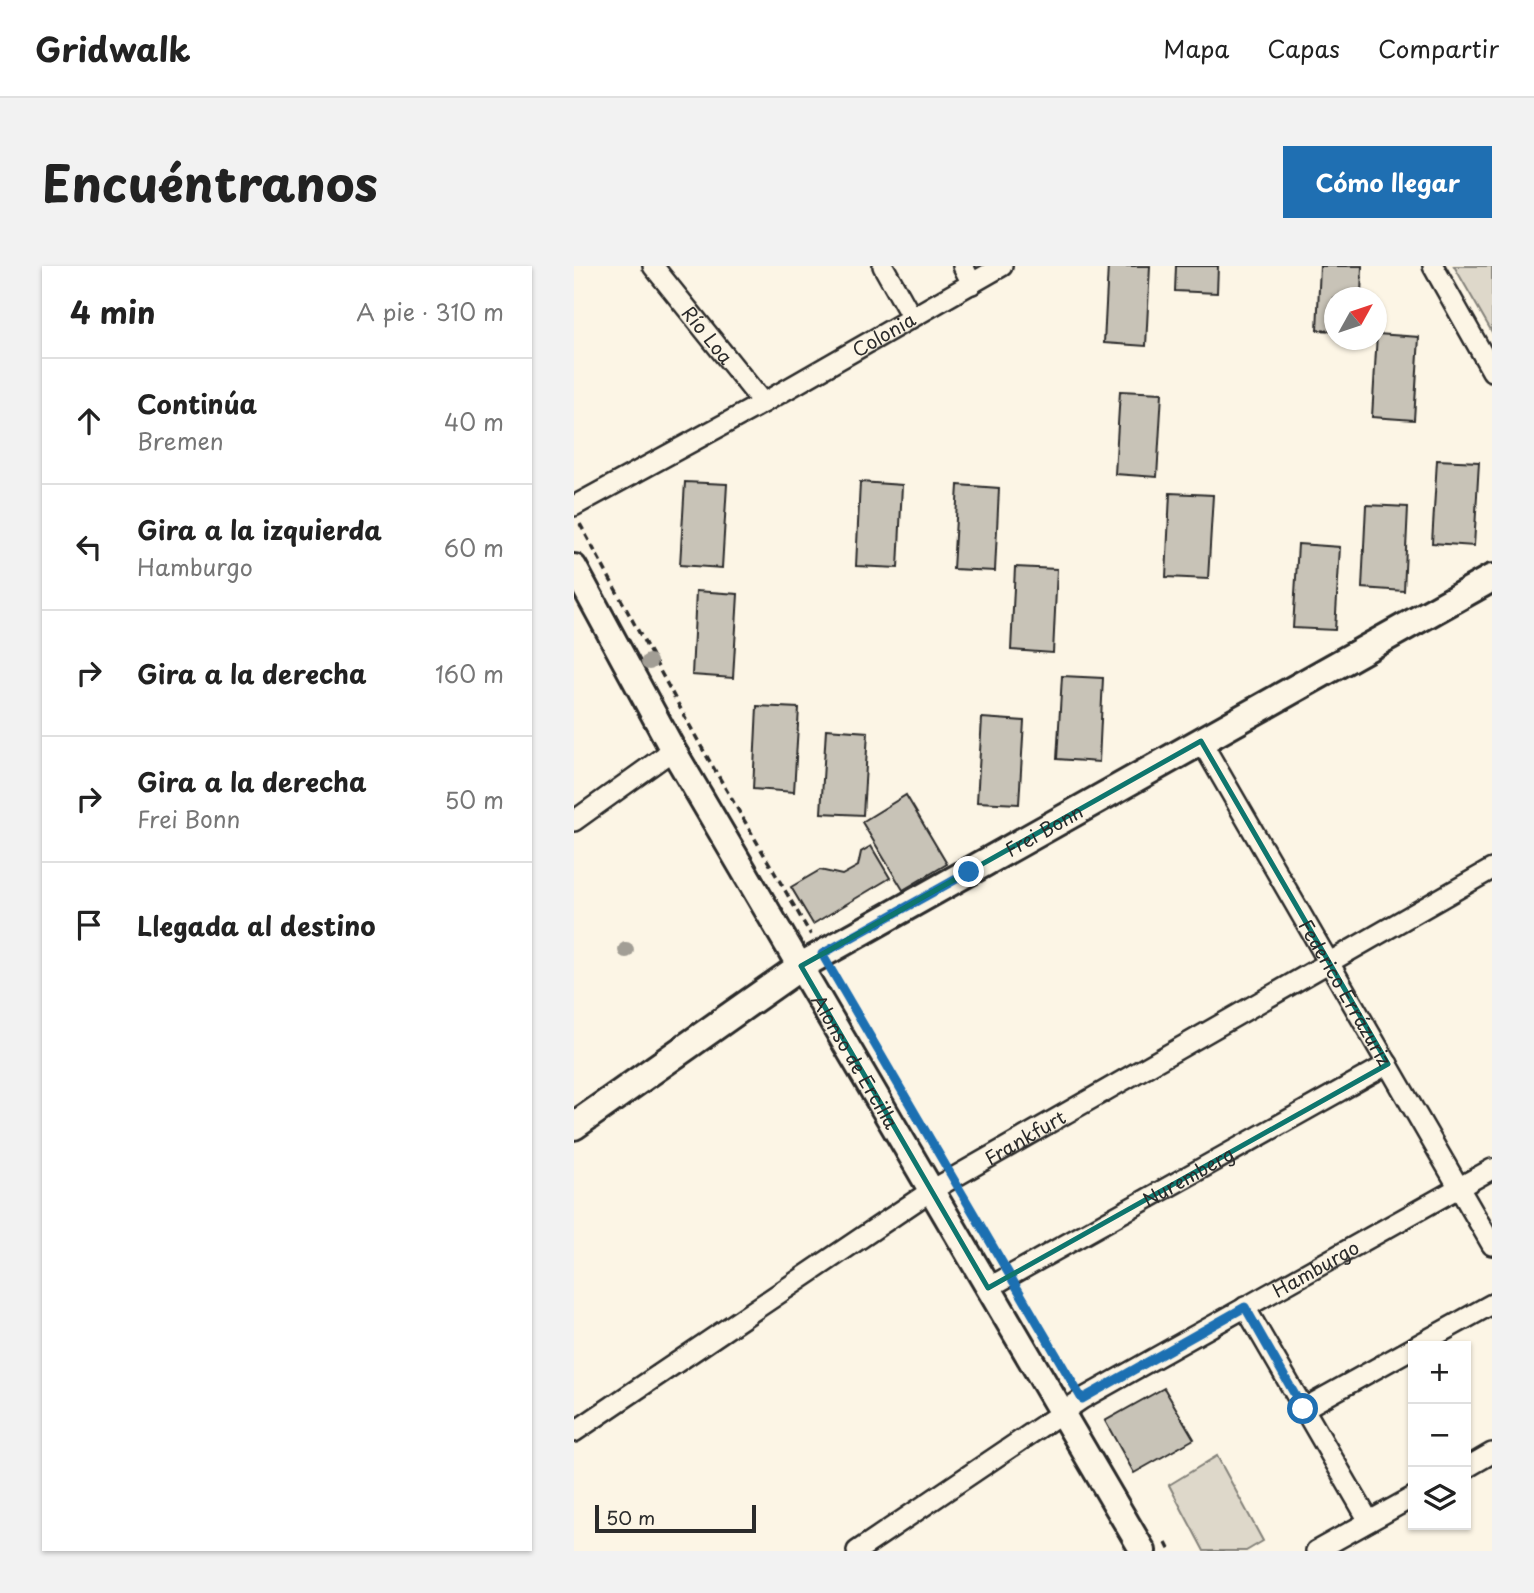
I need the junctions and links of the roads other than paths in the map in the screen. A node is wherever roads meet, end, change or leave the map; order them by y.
1 (653, 266) edge
2 (883, 266) edge
3 (963, 266) edge
4 (1002, 266) edge
5 (1433, 266) edge
6 (972, 284) junction
7 (911, 316) junction
8 (1492, 371) edge
9 (763, 404) junction
10 (574, 506) edge
11 (574, 567) edge
12 (1492, 578) edge
13 (1201, 741) junction
14 (673, 750) junction
15 (574, 821) edge
16 (1492, 869) edge
17 (812, 960) junction
18 (1328, 961) junction
19 (1388, 1064) junction
20 (574, 1126) edge
21 (1492, 1168) edge
22 (1459, 1187) junction
23 (932, 1190) junction
24 (1492, 1245) edge
25 (988, 1288) junction
26 (1492, 1304) edge
27 (1245, 1307) junction
28 (1426, 1341) edge
29 (1408, 1351) edge
30 (1303, 1409) junction
31 (1062, 1412) junction
32 (574, 1432) edge
33 (1492, 1453) edge
34 (1468, 1467) edge
35 (1408, 1500) edge
36 (1369, 1521) junction
37 (1153, 1545) edge
38 (857, 1551) edge
39 (1316, 1551) edge

1 - 9 street, Río Loa
2 - 7 street
3 - 6 street
4 - 6 street, Colonia
5 - 8 street
6 - 7 street, Colonia
7 - 9 street, Colonia
9 - 10 street, Colonia
11 - 14 street, Alonso de Ercilla
12 - 13 main road, Frei Bonn
13 - 17 main road, Frei Bonn
13 - 18 street, Federico Errázuriz
14 - 15 street
14 - 17 street, Alonso de Ercilla
16 - 18 street, Frankfurt
17 - 20 main road, Frei Bonn
17 - 23 street, Alonso de Ercilla
18 - 19 street, Federico Errázuriz
18 - 23 street, Frankfurt
19 - 22 street, Federico Errázuriz
19 - 25 street, Nuremberg
21 - 22 street, Hamburgo
22 - 24 street, Federico Errázuriz
22 - 27 street, Hamburgo
23 - 25 street, Alonso de Ercilla
23 - 32 street, Frankfurt
25 - 31 street, Alonso de Ercilla
26 - 28 street
27 - 30 street
27 - 31 street, Hamburgo
29 - 30 street
30 - 36 street
31 - 37 street, Alonso de Ercilla
31 - 38 street, Hamburgo
33 - 34 street
35 - 36 street
36 - 39 street

